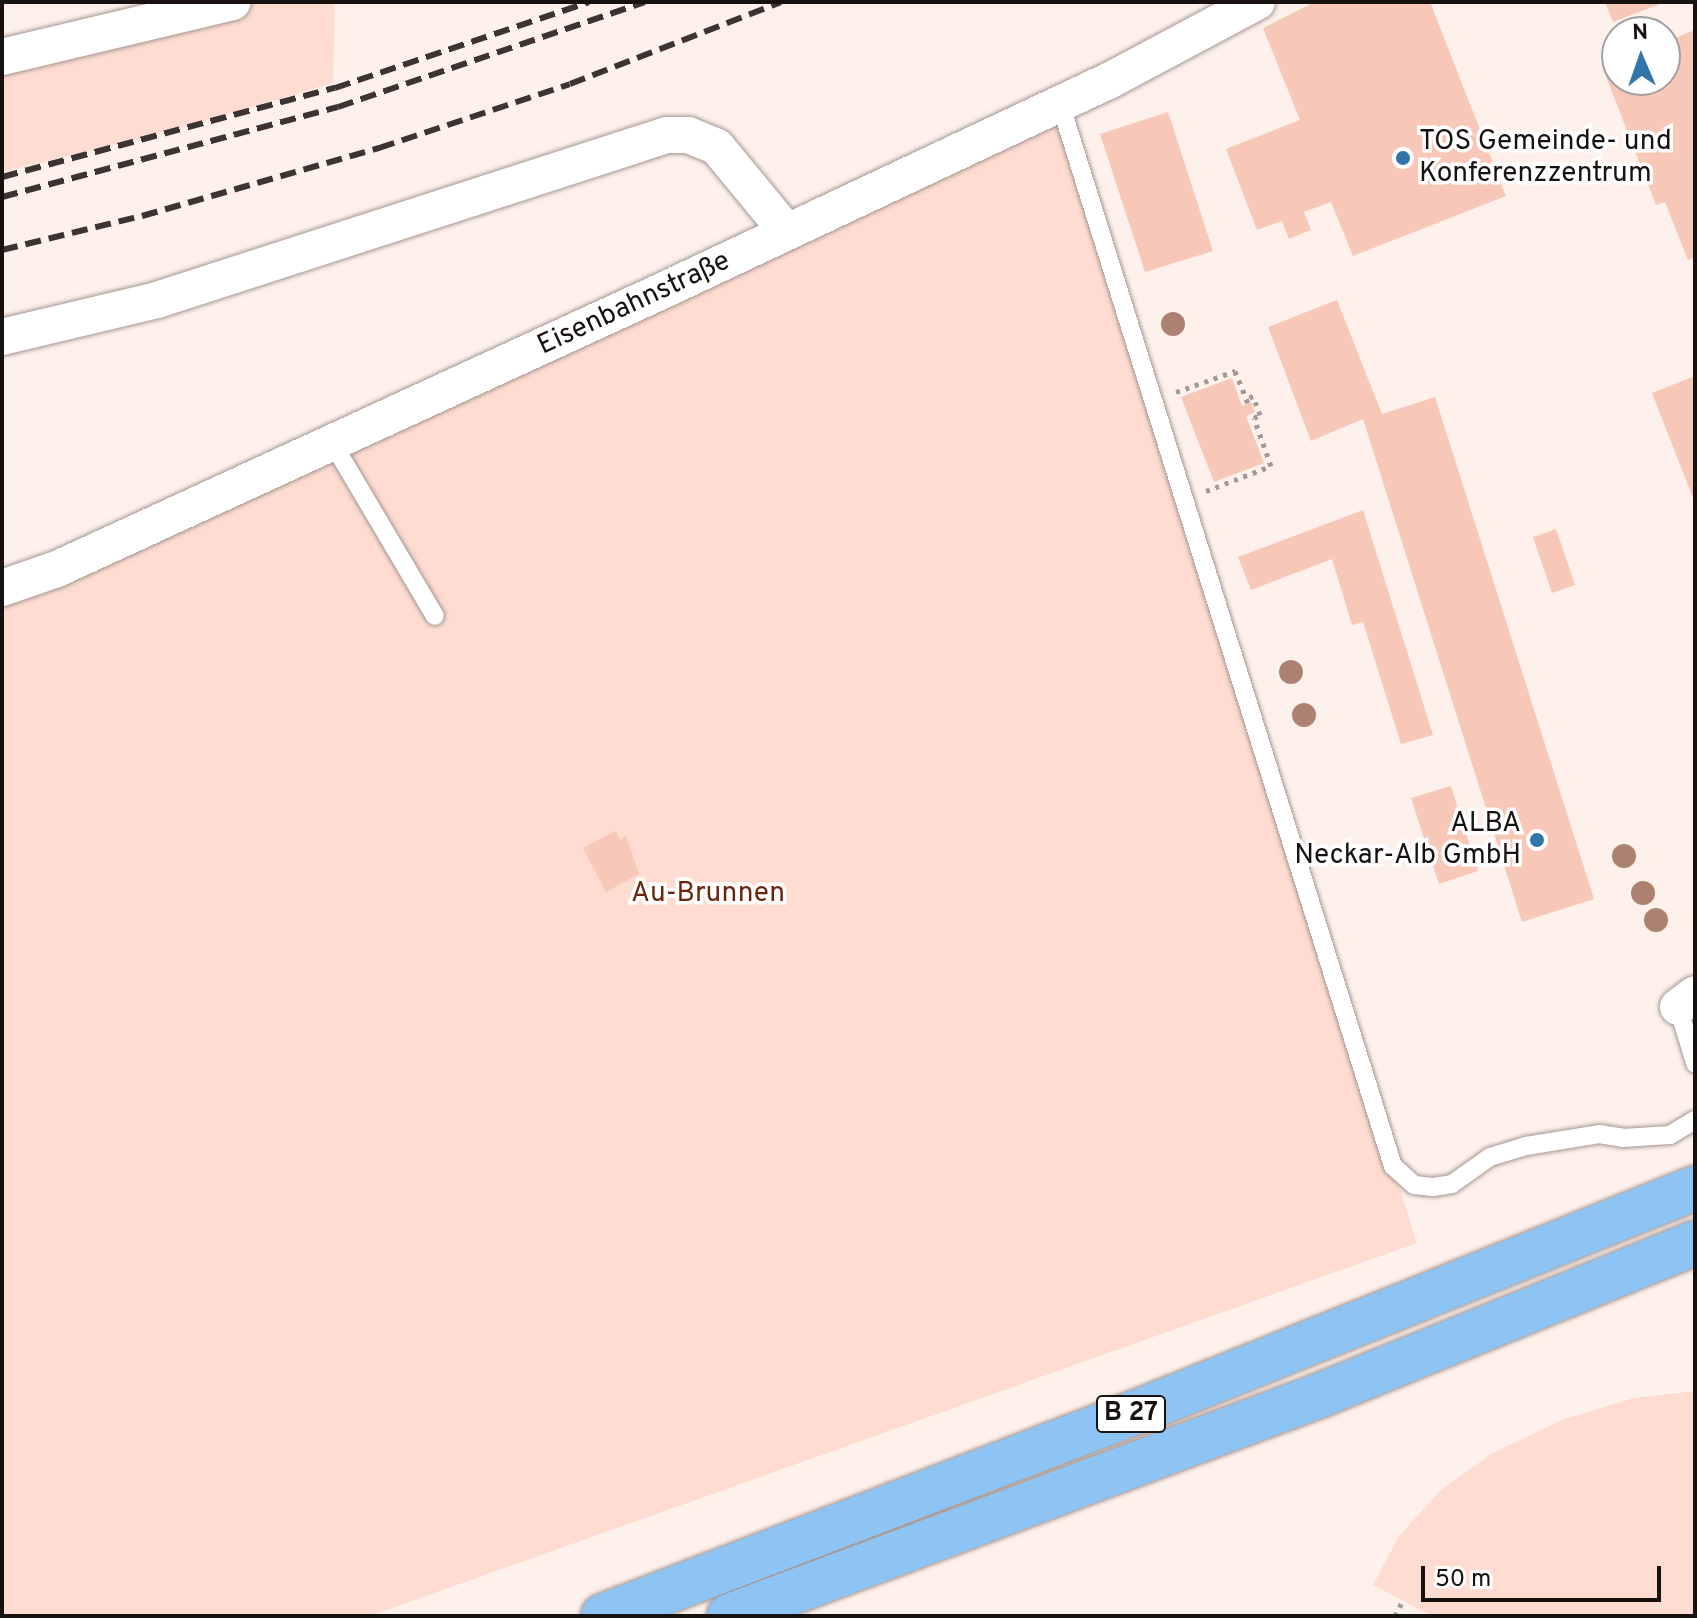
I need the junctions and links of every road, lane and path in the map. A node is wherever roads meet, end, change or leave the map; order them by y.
1 (233, 2) edge
2 (1257, 2) edge
3 (2, 57) edge
4 (1060, 103) junction
5 (787, 232) junction
6 (2, 337) edge
7 (1152, 401) junction
8 (332, 442) junction
9 (1183, 500) junction
10 (2, 588) edge
11 (435, 616) dead end
12 (1686, 1000) edge
13 (1695, 1063) edge
14 (1695, 1120) edge
15 (1695, 1188) edge
16 (1695, 1243) edge
17 (1403, 1600) dead end
18 (603, 1616) edge
19 (729, 1616) edge
20 (1395, 1616) edge

1 - 3 street
2 - 4 street, Eisenbahnstraße
4 - 5 street, Eisenbahnstraße
4 - 7 lane
5 - 6 street
5 - 8 street, Eisenbahnstraße
7 - 9 lane
7 - 9 path
8 - 10 street, Eisenbahnstraße
8 - 11 lane
9 - 14 lane
12 - 13 lane
15 - 18 highway, B 27
16 - 19 highway, B 27
17 - 20 path

